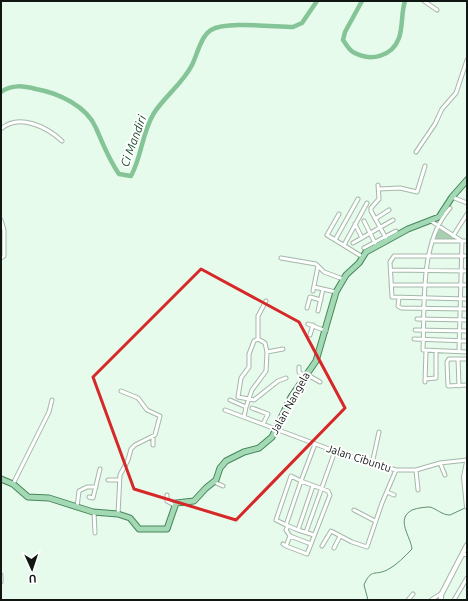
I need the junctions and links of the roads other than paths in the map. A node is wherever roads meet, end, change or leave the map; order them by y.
1 (424, 1) edge
2 (437, 10) dead end
3 (467, 60) edge
4 (1, 129) edge
5 (62, 141) dead end
6 (416, 152) dead end
7 (425, 166) dead end
8 (467, 180) edge
9 (452, 197) junction
10 (358, 199) dead end
11 (367, 203) dead end
12 (467, 203) edge
13 (450, 208) dead end
14 (389, 210) dead end
15 (339, 214) dead end
16 (467, 214) edge
17 (439, 217) junction
18 (375, 218) junction
19 (1, 220) edge
20 (394, 220) dead end
21 (364, 221) dead end
22 (431, 221) junction
23 (355, 224) junction
24 (438, 226) junction
25 (380, 228) junction
26 (396, 231) dead end
27 (370, 233) junction
28 (453, 236) junction
29 (362, 238) junction
30 (386, 238) junction
31 (335, 240) junction
32 (462, 241) junction
33 (467, 241) edge
34 (432, 242) junction
35 (353, 243) dead end
36 (376, 244) junction
37 (344, 245) junction
38 (364, 248) dead end
39 (361, 256) junction
40 (427, 256) junction
41 (461, 256) junction
42 (467, 256) edge
43 (1, 258) edge
44 (281, 258) dead end
45 (318, 266) junction
46 (391, 270) junction
47 (426, 270) junction
48 (460, 271) junction
49 (467, 271) edge
50 (343, 279) junction
51 (426, 284) junction
52 (391, 285) junction
53 (460, 285) junction
54 (467, 285) edge
55 (323, 289) junction
56 (335, 292) junction
57 (398, 298) junction
58 (425, 298) junction
59 (460, 298) junction
60 (467, 298) edge
61 (321, 300) junction
62 (266, 301) dead end
63 (307, 308) dead end
64 (425, 309) junction
65 (460, 309) junction
66 (467, 309) edge
67 (318, 311) dead end
68 (328, 313) dead end
69 (417, 319) dead end
70 (424, 319) junction
71 (460, 320) junction
72 (467, 320) edge
73 (308, 324) dead end
74 (313, 325) junction
75 (415, 330) dead end
76 (424, 330) junction
77 (326, 331) junction
78 (459, 331) junction
79 (467, 331) edge
80 (310, 335) dead end
81 (258, 339) junction
82 (414, 339) dead end
83 (424, 340) junction
84 (459, 341) junction
85 (467, 341) edge
86 (282, 349) dead end
87 (458, 351) junction
88 (267, 352) junction
89 (426, 352) junction
90 (436, 352) junction
91 (467, 352) edge
92 (458, 358) junction
93 (467, 358) edge
94 (299, 367) dead end
95 (305, 376) junction
96 (286, 378) dead end
97 (320, 382) dead end
98 (467, 385) edge
99 (458, 386) junction
100 (121, 391) dead end
101 (249, 399) junction
102 (52, 400) dead end
103 (230, 400) dead end
104 (246, 407) junction
105 (252, 408) dead end
106 (225, 410) dead end
107 (244, 417) junction
108 (263, 424) junction
109 (276, 430) junction
110 (379, 432) dead end
111 (153, 438) junction
112 (315, 444) junction
113 (153, 445) dead end
114 (335, 451) junction
115 (467, 461) edge
116 (440, 463) junction
117 (372, 464) junction
118 (100, 469) dead end
119 (396, 470) junction
120 (416, 470) junction
121 (445, 475) dead end
122 (2, 479) edge
123 (108, 480) dead end
124 (119, 480) junction
125 (301, 481) junction
126 (214, 482) junction
127 (13, 484) junction
128 (223, 486) dead end
129 (313, 486) junction
130 (96, 488) junction
131 (321, 489) junction
132 (418, 490) dead end
133 (387, 492) junction
134 (167, 495) dead end
135 (394, 495) dead end
136 (89, 497) dead end
137 (174, 505) junction
138 (77, 507) junction
139 (467, 507) edge
140 (354, 510) dead end
141 (94, 512) junction
142 (118, 514) junction
143 (375, 521) junction
144 (287, 525) junction
145 (298, 530) junction
146 (306, 532) junction
147 (95, 533) dead end
148 (290, 536) junction
149 (314, 536) junction
150 (340, 536) junction
151 (311, 544) junction
152 (467, 545) edge
153 (322, 546) dead end
154 (334, 548) dead end
155 (307, 554) junction
156 (465, 554) edge
157 (305, 558) dead end
158 (1, 576) edge
159 (467, 578) edge
160 (1, 582) edge
161 (442, 593) junction
162 (413, 594) dead end
163 (408, 600) edge
164 (431, 600) edge
165 (440, 600) edge
166 (454, 600) edge

1 - 2 street
3 - 6 street
4 - 5 street
7 - 18 street
8 - 9 main road
9 - 12 street
9 - 17 main road
10 - 31 street
11 - 23 street
13 - 24 street
14 - 18 street
15 - 31 street
16 - 28 street
17 - 22 main road, Jalan Nangela
17 - 24 street
18 - 25 street
19 - 43 street
20 - 25 street
21 - 27 street
22 - 24 street
22 - 30 main road, Jalan Nangela
23 - 29 street
23 - 37 street
24 - 28 street
24 - 34 street
25 - 27 street
25 - 30 street
26 - 30 street
27 - 29 street
27 - 36 street
28 - 32 street
29 - 35 street
30 - 36 main road, Jalan Nangela
31 - 37 street
32 - 33 street
32 - 34 street
32 - 41 street
34 - 40 street
36 - 38 street
36 - 39 main road, Jalan Nangela
37 - 39 street
39 - 50 main road, Jalan Nangela
40 - 41 street
40 - 46 street
40 - 47 street
41 - 42 street
41 - 48 street
44 - 45 street
45 - 50 street
45 - 55 street
46 - 47 street
46 - 52 street
47 - 48 street
47 - 51 street
48 - 49 street
48 - 53 street
50 - 56 main road, Jalan Nangela
51 - 52 street
51 - 53 street
51 - 58 street
52 - 57 street
53 - 54 street
53 - 59 street
55 - 56 street
55 - 61 street
56 - 68 street
56 - 77 main road, Jalan Nangela
57 - 58 street
57 - 64 street
58 - 59 street
58 - 64 street
59 - 60 street
59 - 65 street
61 - 63 street
61 - 67 street
62 - 81 street
64 - 65 street
64 - 70 street
65 - 66 street
65 - 71 street
69 - 70 street
70 - 71 street
70 - 76 street
71 - 72 street
71 - 78 street
73 - 74 street
74 - 77 street
74 - 80 street
75 - 76 street
76 - 78 street
76 - 83 street
77 - 95 main road, Jalan Nangela
78 - 79 street
78 - 84 street
81 - 88 street
81 - 101 street
82 - 83 street
83 - 84 street
83 - 89 street
84 - 85 street
84 - 87 street
86 - 88 street
87 - 90 street
87 - 91 street
88 - 101 street
89 - 90 street
89 - 90 street
92 - 93 street
92 - 99 street
92 - 99 street
94 - 95 street
95 - 97 street
95 - 109 main road, Jalan Nangela
96 - 101 street
98 - 99 street
100 - 111 street
101 - 104 street
102 - 127 street
103 - 104 street
104 - 107 street
105 - 108 street
106 - 107 street, Jalan Cibuntu
107 - 108 street, Jalan Cibuntu
108 - 109 street, Jalan Cibuntu
109 - 112 street, Jalan Cibuntu
109 - 126 main road, Jalan Nangela
110 - 117 street
111 - 113 street
111 - 124 street
112 - 114 street, Jalan Cibuntu
112 - 125 street
114 - 117 street, Jalan Cibuntu
114 - 131 street
115 - 116 street, Jalan Cibuntu
115 - 139 street
116 - 120 street, Jalan Cibuntu
116 - 121 street
117 - 119 street, Jalan Cibuntu
118 - 130 street
119 - 120 street, Jalan Cibuntu
119 - 133 street
120 - 132 street
122 - 127 main road
123 - 124 street
124 - 142 street
125 - 129 street
125 - 144 street
125 - 144 street
126 - 128 street
126 - 137 main road, Jalan Nangela
127 - 138 main road
129 - 131 street
129 - 145 street
130 - 136 street
130 - 138 street
131 - 146 street
131 - 149 street
133 - 135 street
133 - 143 street
134 - 137 street
137 - 142 main road
138 - 141 main road
140 - 143 street
141 - 142 main road
141 - 147 street
143 - 150 street
144 - 145 street
144 - 148 street
145 - 146 street
146 - 149 street
148 - 151 street
148 - 155 street
149 - 151 street
150 - 153 street
150 - 154 street
151 - 155 street
152 - 156 street
155 - 157 street
156 - 161 street
158 - 160 street
159 - 166 street
161 - 164 street
161 - 165 street
162 - 163 street

